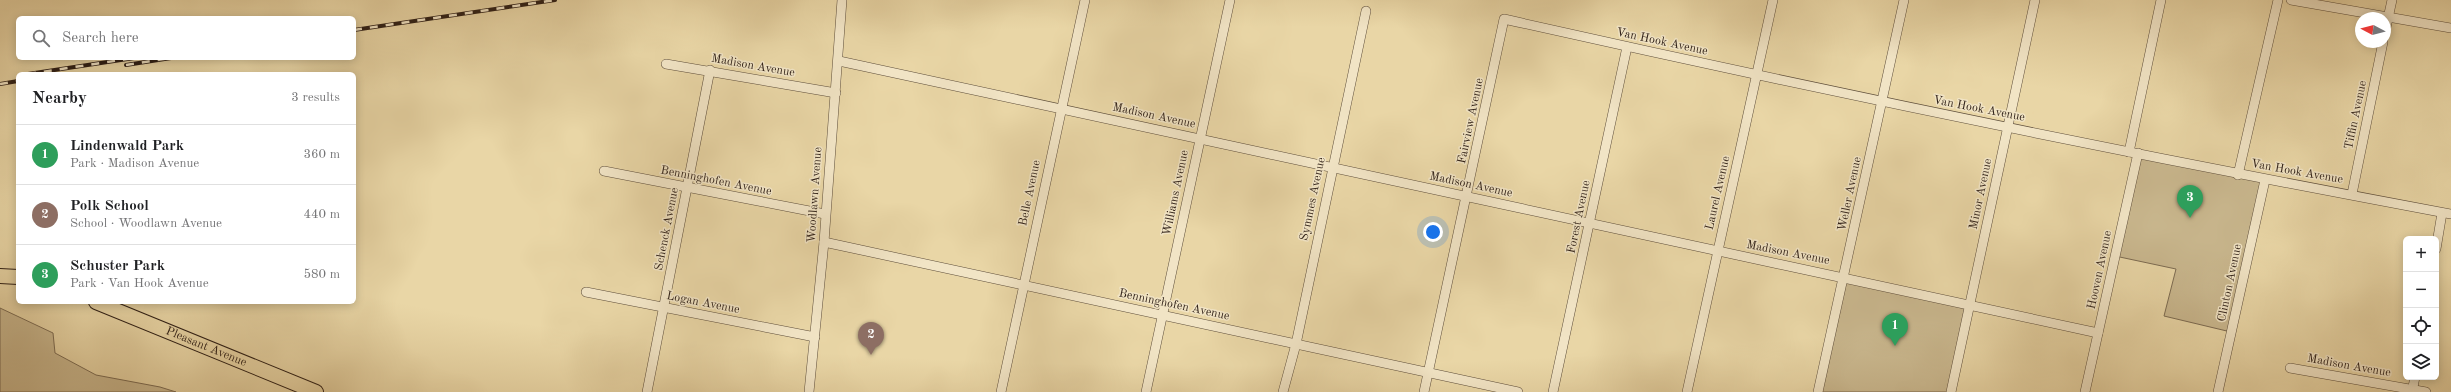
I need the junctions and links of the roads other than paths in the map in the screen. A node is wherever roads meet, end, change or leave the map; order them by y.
1 (842, 0) edge
2 (1085, 0) edge
3 (1230, 0) edge
4 (1773, 0) edge
5 (1904, 0) edge
6 (2035, 0) edge
7 (2161, 0) edge
8 (2278, 0) edge
9 (2291, 0) edge
10 (2392, 0) edge
11 (1366, 11) dead end
12 (2356, 12) edge
13 (2389, 12) edge
14 (2391, 18) edge
15 (1504, 19) joint
16 (2451, 28) edge
17 (1627, 47) junction
18 (2382, 48) edge
19 (838, 61) junction
20 (666, 64) dead end
21 (710, 70) junction
22 (1756, 74) junction
23 (836, 93) junction
24 (1881, 102) junction
25 (1061, 108) junction
26 (2008, 127) junction
27 (1200, 138) junction
28 (2134, 153) junction
29 (1332, 168) junction
30 (604, 171) dead end
31 (2238, 175) junction
32 (2264, 180) junction
33 (687, 187) junction
34 (2352, 194) junction
35 (1467, 196) junction
36 (2446, 213) edge
37 (825, 214) junction
38 (1590, 223) junction
39 (2439, 238) edge
40 (824, 242) junction
41 (1717, 251) junction
42 (0, 276) edge
43 (1845, 276) junction
44 (16, 277) edge
45 (1023, 285) junction
46 (586, 292) dead end
47 (101, 304) edge
48 (1970, 305) junction
49 (664, 307) junction
50 (1162, 314) junction
51 (2098, 333) junction
52 (815, 337) junction
53 (1296, 344) junction
54 (2290, 368) dead end
55 (1429, 372) junction
56 (2414, 380) edge
57 (2412, 391) edge
58 (316, 392) edge
59 (648, 392) edge
60 (809, 392) edge
61 (1001, 392) edge
62 (1146, 392) edge
63 (1283, 392) edge
64 (1424, 392) edge
65 (1518, 392) edge
66 (1553, 392) edge
67 (1687, 392) edge
68 (1818, 392) edge
69 (1951, 392) edge
70 (2086, 392) edge
71 (2218, 392) edge
72 (2426, 392) edge

1 - 19 street, Woodlawn Avenue
2 - 25 street, Belle Avenue
3 - 27 street, Williams Avenue
4 - 22 street, Laurel Avenue
5 - 24 street, Weller Avenue
6 - 26 street, Minor Avenue
7 - 28 street, Hooven Avenue
8 - 31 street
9 - 12 street
10 - 13 street
11 - 29 street, Symmes Avenue
14 - 16 street
15 - 17 street, Van Hook Avenue
15 - 35 street, Fairview Avenue
17 - 22 street, Van Hook Avenue
17 - 38 street, Forest Avenue
18 - 34 street, Tiffin Avenue
19 - 23 street, Woodlawn Avenue
19 - 25 street, Madison Avenue
20 - 21 street, Madison Avenue
21 - 23 street, Madison Avenue
21 - 33 street, Schenck Avenue
22 - 24 street, Van Hook Avenue
22 - 41 street, Laurel Avenue
23 - 37 street, Woodlawn Avenue
24 - 26 street, Van Hook Avenue
24 - 43 street, Weller Avenue
25 - 27 street, Madison Avenue
25 - 45 street, Belle Avenue
26 - 28 street, Van Hook Avenue
26 - 48 street, Minor Avenue
27 - 29 street, Madison Avenue
27 - 50 street, Williams Avenue
28 - 31 street, Van Hook Avenue
28 - 51 street, Hooven Avenue
29 - 35 street, Madison Avenue
29 - 53 street, Symmes Avenue
30 - 33 street, Benninghofen Avenue
31 - 32 street, Van Hook Avenue
32 - 34 street, Van Hook Avenue
32 - 71 street, Clinton Avenue
33 - 37 street, Benninghofen Avenue
33 - 49 street, Schenck Avenue
34 - 36 street, Van Hook Avenue
35 - 38 street, Madison Avenue
35 - 55 street, Fairview Avenue
36 - 39 street
37 - 40 street, Woodlawn Avenue
38 - 41 street, Madison Avenue
38 - 66 street, Forest Avenue
40 - 45 street, Benninghofen Avenue
40 - 52 street, Woodlawn Avenue
41 - 43 street, Madison Avenue
41 - 67 street, Laurel Avenue
42 - 44 main road
43 - 48 street, Madison Avenue
43 - 68 street, Weller Avenue
45 - 50 street, Benninghofen Avenue
45 - 61 street, Belle Avenue
46 - 49 street, Logan Avenue
47 - 58 main road, Pleasant Avenue
48 - 51 street, Madison Avenue
48 - 69 street, Minor Avenue
49 - 52 street, Logan Avenue
49 - 59 street, Schenck Avenue
50 - 53 street, Benninghofen Avenue
50 - 62 street, Williams Avenue
51 - 70 street, Hooven Avenue
52 - 60 street, Woodlawn Avenue
53 - 55 street, Benninghofen Avenue
53 - 63 street, Symmes Avenue
54 - 57 street, Madison Avenue
55 - 64 street, Fairview Avenue
55 - 65 street, Benninghofen Avenue
56 - 57 street
57 - 72 street, Madison Avenue

